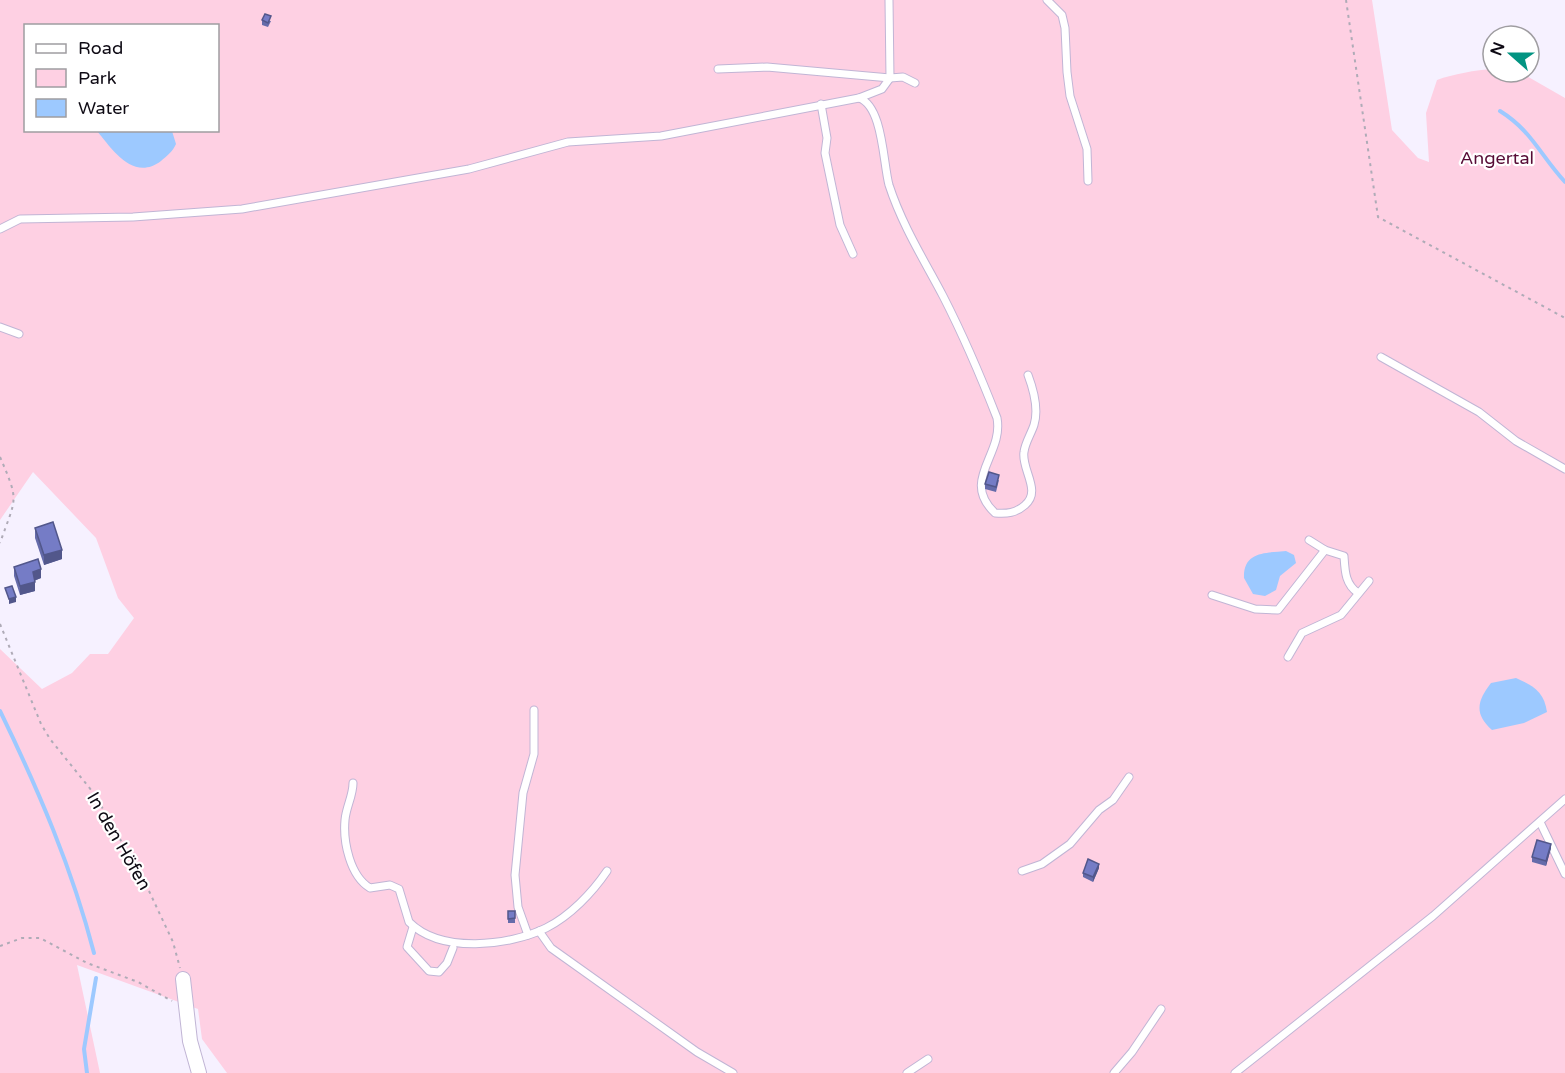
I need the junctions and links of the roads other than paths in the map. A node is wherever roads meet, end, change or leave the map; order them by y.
1 (889, 0) edge
2 (1047, 0) edge
3 (718, 69) dead end
4 (890, 78) junction
5 (915, 83) dead end
6 (859, 98) junction
7 (821, 104) junction
8 (1088, 180) dead end
9 (0, 229) edge
10 (853, 254) dead end
11 (0, 327) edge
12 (19, 334) dead end
13 (1382, 357) dead end
14 (1028, 375) dead end
15 (1565, 470) edge
16 (1309, 540) dead end
17 (1325, 550) junction
18 (1368, 580) dead end
19 (1358, 593) junction
20 (1212, 595) dead end
21 (1288, 657) dead end
22 (534, 710) dead end
23 (1129, 777) dead end
24 (353, 783) dead end
25 (1565, 799) edge
26 (1540, 822) junction
27 (607, 871) dead end
28 (1022, 871) dead end
29 (1565, 874) edge
30 (413, 927) junction
31 (539, 931) junction
32 (528, 935) junction
33 (453, 948) dead end
34 (183, 979) road end
35 (1161, 1009) dead end
36 (928, 1059) dead end
37 (199, 1073) edge
38 (733, 1073) edge
39 (908, 1073) edge
40 (1114, 1073) edge
41 (1235, 1073) edge

1 - 4 lane
2 - 8 lane
3 - 4 lane
4 - 5 lane
4 - 6 lane
6 - 7 lane
6 - 14 lane
7 - 9 lane
7 - 10 lane
11 - 12 lane
13 - 15 lane
16 - 17 lane
17 - 19 lane
17 - 20 lane
18 - 19 lane
19 - 21 lane
22 - 32 lane
23 - 28 lane
24 - 30 lane
25 - 26 lane
26 - 29 lane
26 - 41 lane
27 - 31 lane
30 - 32 lane
30 - 33 lane
31 - 32 lane
31 - 38 lane
34 - 37 street
35 - 40 lane
36 - 39 lane

